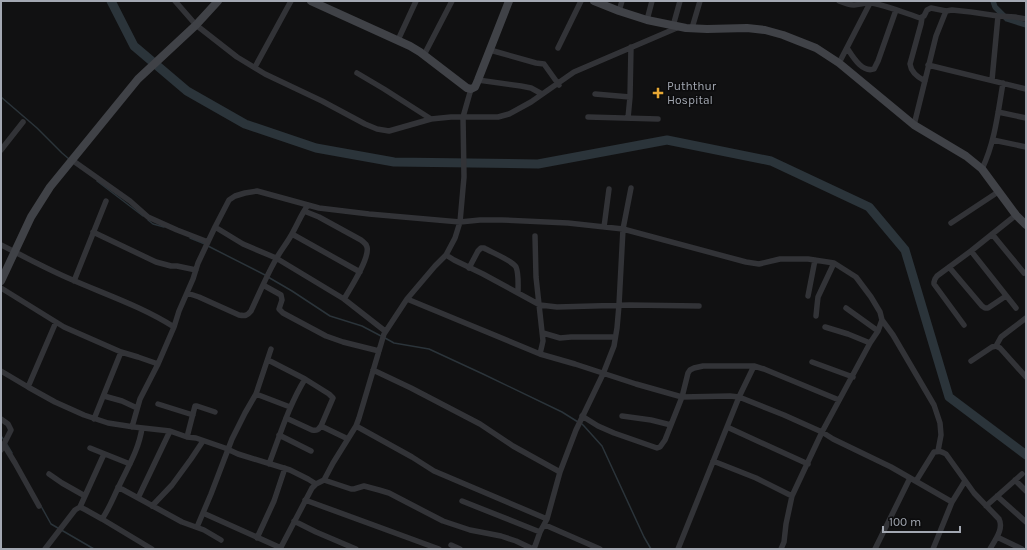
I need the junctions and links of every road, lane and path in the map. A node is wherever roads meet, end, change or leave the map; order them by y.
1 (175, 1) edge
2 (218, 1) edge
3 (291, 1) edge
4 (311, 1) edge
5 (416, 1) edge
6 (452, 1) edge
7 (508, 1) edge
8 (582, 1) edge
9 (594, 1) edge
10 (622, 1) edge
11 (652, 1) edge
12 (680, 1) edge
13 (700, 1) edge
14 (839, 1) edge
15 (870, 3) junction
16 (896, 10) junction
17 (619, 11) junction
18 (946, 11) junction
19 (1002, 16) junction
20 (922, 18) junction
21 (1026, 18) edge
22 (647, 20) junction
23 (196, 25) junction
24 (676, 26) junction
25 (692, 28) junction
26 (398, 40) junction
27 (631, 47) junction
28 (558, 48) dead end
29 (847, 48) junction
30 (490, 50) junction
31 (424, 55) junction
32 (839, 63) junction
33 (928, 65) junction
34 (255, 68) junction
35 (357, 73) dead end
36 (478, 80) junction
37 (992, 80) junction
38 (925, 81) junction
39 (1003, 83) junction
40 (559, 84) junction
41 (471, 89) junction
42 (1026, 89) edge
43 (542, 94) junction
44 (595, 94) dead end
45 (630, 98) junction
46 (998, 112) junction
47 (463, 117) junction
48 (588, 118) dead end
49 (628, 118) junction
50 (1026, 118) edge
51 (658, 119) dead end
52 (431, 120) junction
53 (23, 122) dead end
54 (914, 125) junction
55 (993, 140) junction
56 (1026, 147) edge
57 (1, 150) edge
58 (71, 161) junction
59 (982, 169) junction
60 (631, 188) dead end
61 (609, 189) dead end
62 (998, 192) junction
63 (106, 200) dead end
64 (308, 205) junction
65 (304, 211) junction
66 (1016, 215) junction
67 (460, 222) junction
68 (951, 223) dead end
69 (1026, 225) edge
70 (215, 227) junction
71 (604, 227) junction
72 (623, 229) junction
73 (93, 232) junction
74 (292, 234) junction
75 (992, 234) junction
76 (535, 236) dead end
77 (208, 241) junction
78 (1, 246) edge
79 (972, 251) junction
80 (14, 252) junction
81 (446, 255) junction
82 (276, 258) junction
83 (815, 260) junction
84 (834, 263) junction
85 (948, 267) junction
86 (469, 268) junction
87 (196, 270) junction
88 (360, 272) junction
89 (1024, 273) dead end
90 (1, 281) edge
91 (74, 281) junction
92 (264, 284) junction
93 (1, 288) edge
94 (187, 293) junction
95 (518, 293) junction
96 (808, 296) dead end
97 (1006, 296) junction
98 (344, 299) junction
99 (407, 299) junction
100 (540, 305) junction
101 (619, 305) junction
102 (699, 306) dead end
103 (846, 308) dead end
104 (1016, 308) dead end
105 (816, 316) dead end
106 (1026, 318) edge
107 (882, 320) junction
108 (56, 322) junction
109 (964, 325) dead end
110 (174, 327) junction
111 (825, 327) dead end
112 (878, 331) junction
113 (385, 333) junction
114 (543, 333) junction
115 (615, 337) junction
116 (870, 343) junction
117 (996, 346) junction
118 (272, 349) dead end
119 (380, 349) junction
120 (121, 352) junction
121 (540, 354) junction
122 (268, 360) junction
123 (971, 361) dead end
124 (812, 362) dead end
125 (158, 364) junction
126 (754, 366) junction
127 (373, 370) junction
128 (1, 371) edge
129 (603, 374) junction
130 (852, 376) junction
131 (1026, 377) edge
132 (304, 379) junction
133 (28, 387) junction
134 (256, 394) junction
135 (104, 396) junction
136 (682, 397) junction
137 (739, 397) junction
138 (839, 400) junction
139 (158, 404) dead end
140 (290, 407) junction
141 (138, 408) junction
142 (215, 412) dead end
143 (193, 415) junction
144 (622, 416) dead end
145 (286, 418) junction
146 (582, 418) junction
147 (1, 419) edge
148 (94, 419) junction
149 (671, 425) junction
150 (321, 426) junction
151 (356, 426) junction
152 (132, 427) junction
153 (727, 427) junction
154 (142, 428) junction
155 (170, 431) junction
156 (822, 432) junction
157 (279, 435) junction
158 (187, 437) junction
159 (348, 440) junction
160 (203, 441) junction
161 (3, 448) edge
162 (90, 448) dead end
163 (228, 450) junction
164 (311, 451) dead end
165 (938, 451) junction
166 (104, 454) junction
167 (713, 461) junction
168 (130, 464) junction
169 (268, 464) junction
170 (808, 464) junction
171 (285, 468) junction
172 (560, 472) junction
173 (49, 474) dead end
174 (1022, 474) dead end
175 (910, 478) junction
176 (324, 480) junction
177 (1015, 480) junction
178 (965, 481) junction
179 (916, 482) junction
180 (316, 484) junction
181 (118, 487) junction
182 (1026, 491) edge
183 (84, 496) junction
184 (792, 496) junction
185 (997, 496) junction
186 (138, 498) junction
187 (305, 500) junction
188 (462, 501) dead end
189 (952, 502) junction
190 (39, 506) dead end
191 (152, 506) junction
192 (986, 506) junction
193 (80, 508) junction
194 (203, 513) junction
195 (102, 519) junction
196 (294, 521) junction
197 (546, 522) junction
198 (1026, 522) edge
199 (197, 527) junction
200 (540, 532) junction
201 (997, 537) junction
202 (257, 538) junction
203 (221, 540) dead end
204 (451, 545) dead end
205 (280, 548) edge
206 (45, 549) edge
207 (152, 549) edge
208 (356, 549) edge
209 (439, 549) edge
210 (460, 549) edge
211 (534, 549) edge
212 (600, 549) edge
213 (678, 549) edge
214 (782, 549) edge
215 (875, 549) edge
216 (933, 549) edge
217 (990, 549) edge
218 (1022, 549) edge

1 - 23 street
2 - 23 street
3 - 34 street
4 - 26 street
5 - 26 street
6 - 31 street
7 - 30 street
8 - 28 street
9 - 17 street
10 - 17 street
11 - 22 street
12 - 24 street
13 - 25 street
14 - 15 street
15 - 16 street
15 - 29 street
16 - 20 street
16 - 29 street
17 - 22 street
18 - 19 street
18 - 20 street
18 - 33 street
19 - 21 street
19 - 37 street
20 - 38 street
22 - 24 street
23 - 34 street
23 - 58 street
24 - 25 street
24 - 27 street
25 - 32 street
26 - 31 street
27 - 40 street
27 - 45 street
29 - 32 street
30 - 36 street
30 - 40 street
31 - 41 street
32 - 54 street
33 - 37 street
33 - 38 street
34 - 52 street
35 - 52 street
36 - 41 street
36 - 43 street
37 - 39 street
38 - 54 street
39 - 42 street
39 - 46 street
40 - 43 street
41 - 47 street
43 - 47 street
44 - 45 street
45 - 49 street
46 - 50 street
46 - 55 street
47 - 52 street
47 - 67 street
48 - 49 street
49 - 51 street
53 - 57 street
54 - 59 street
55 - 56 street
55 - 59 street
58 - 77 street
58 - 80 street
59 - 62 street
60 - 72 street
61 - 71 street
62 - 66 street
62 - 68 street
63 - 73 street
64 - 65 street
64 - 67 street
64 - 70 street
65 - 74 street
65 - 88 street
66 - 69 street
66 - 75 street
67 - 71 street
67 - 81 street
70 - 77 street
70 - 82 street
71 - 72 street
72 - 83 street
72 - 101 street
73 - 87 street
73 - 91 street
74 - 82 street
74 - 88 street
75 - 79 street
75 - 89 street
76 - 100 street
77 - 87 street
78 - 80 street
79 - 85 street
79 - 97 street
80 - 90 street
80 - 91 street
81 - 86 street
81 - 99 street
82 - 92 street
82 - 98 street
83 - 84 street
83 - 96 street
84 - 105 street
84 - 107 street
85 - 97 street
85 - 109 street
86 - 95 street
86 - 95 street
87 - 94 street
88 - 98 street
91 - 110 street
92 - 94 street
92 - 119 street
93 - 108 street
94 - 110 street
95 - 100 street
97 - 104 street
98 - 113 street
99 - 113 street
99 - 121 street
100 - 101 street
100 - 114 street
101 - 102 street
101 - 115 street
103 - 112 street
106 - 117 street
107 - 112 street
107 - 165 street
108 - 120 street
108 - 133 street
110 - 125 street
111 - 116 street
112 - 116 street
113 - 119 street
114 - 115 street
114 - 121 street
115 - 129 street
116 - 130 street
117 - 123 street
117 - 131 street
118 - 122 street
119 - 127 street
120 - 125 street
120 - 135 street
121 - 129 street
122 - 132 street
122 - 134 street
124 - 130 street
125 - 141 street
126 - 136 street
126 - 137 street
126 - 138 street
127 - 151 street
127 - 172 street
128 - 133 street
129 - 136 street
129 - 146 street
130 - 138 street
132 - 140 street
132 - 150 street
133 - 148 street
134 - 140 street
134 - 163 street
135 - 141 street
135 - 148 street
136 - 137 street
136 - 149 street
137 - 153 street
137 - 156 street
138 - 156 street
139 - 143 street
140 - 145 street
141 - 152 street
142 - 143 street
143 - 158 street
144 - 149 street
145 - 150 street
145 - 157 street
146 - 149 street
146 - 172 street
147 - 161 street
148 - 152 street
150 - 159 street
151 - 159 street
151 - 197 street
152 - 154 street
153 - 167 street
153 - 170 street
154 - 155 street
154 - 168 street
155 - 158 street
155 - 186 street
156 - 170 street
156 - 175 street
157 - 164 street
157 - 169 street
158 - 160 street
159 - 176 street
160 - 163 street
160 - 191 street
161 - 190 street
162 - 166 street
163 - 169 street
163 - 194 street
165 - 178 street
165 - 179 street
166 - 168 street
166 - 183 street
167 - 184 street
167 - 213 street
168 - 181 street
169 - 171 street
170 - 184 street
171 - 180 street
171 - 202 street
172 - 197 street
173 - 183 street
174 - 177 street
175 - 179 street
175 - 215 street
176 - 180 street
176 - 211 street
177 - 182 street
177 - 185 street
178 - 189 street
178 - 192 street
179 - 189 street
180 - 187 street
181 - 186 street
181 - 195 street
183 - 193 street
184 - 214 street
185 - 192 street
185 - 198 street
186 - 191 street
187 - 196 street
187 - 209 street
188 - 200 street
189 - 216 street
191 - 199 street
192 - 201 street
193 - 195 street
193 - 206 street
194 - 199 street
194 - 202 street
195 - 207 street
196 - 205 street
196 - 208 street
197 - 200 street
197 - 212 street
199 - 203 street
200 - 211 street
201 - 217 street
201 - 218 street
202 - 205 street
204 - 210 street

